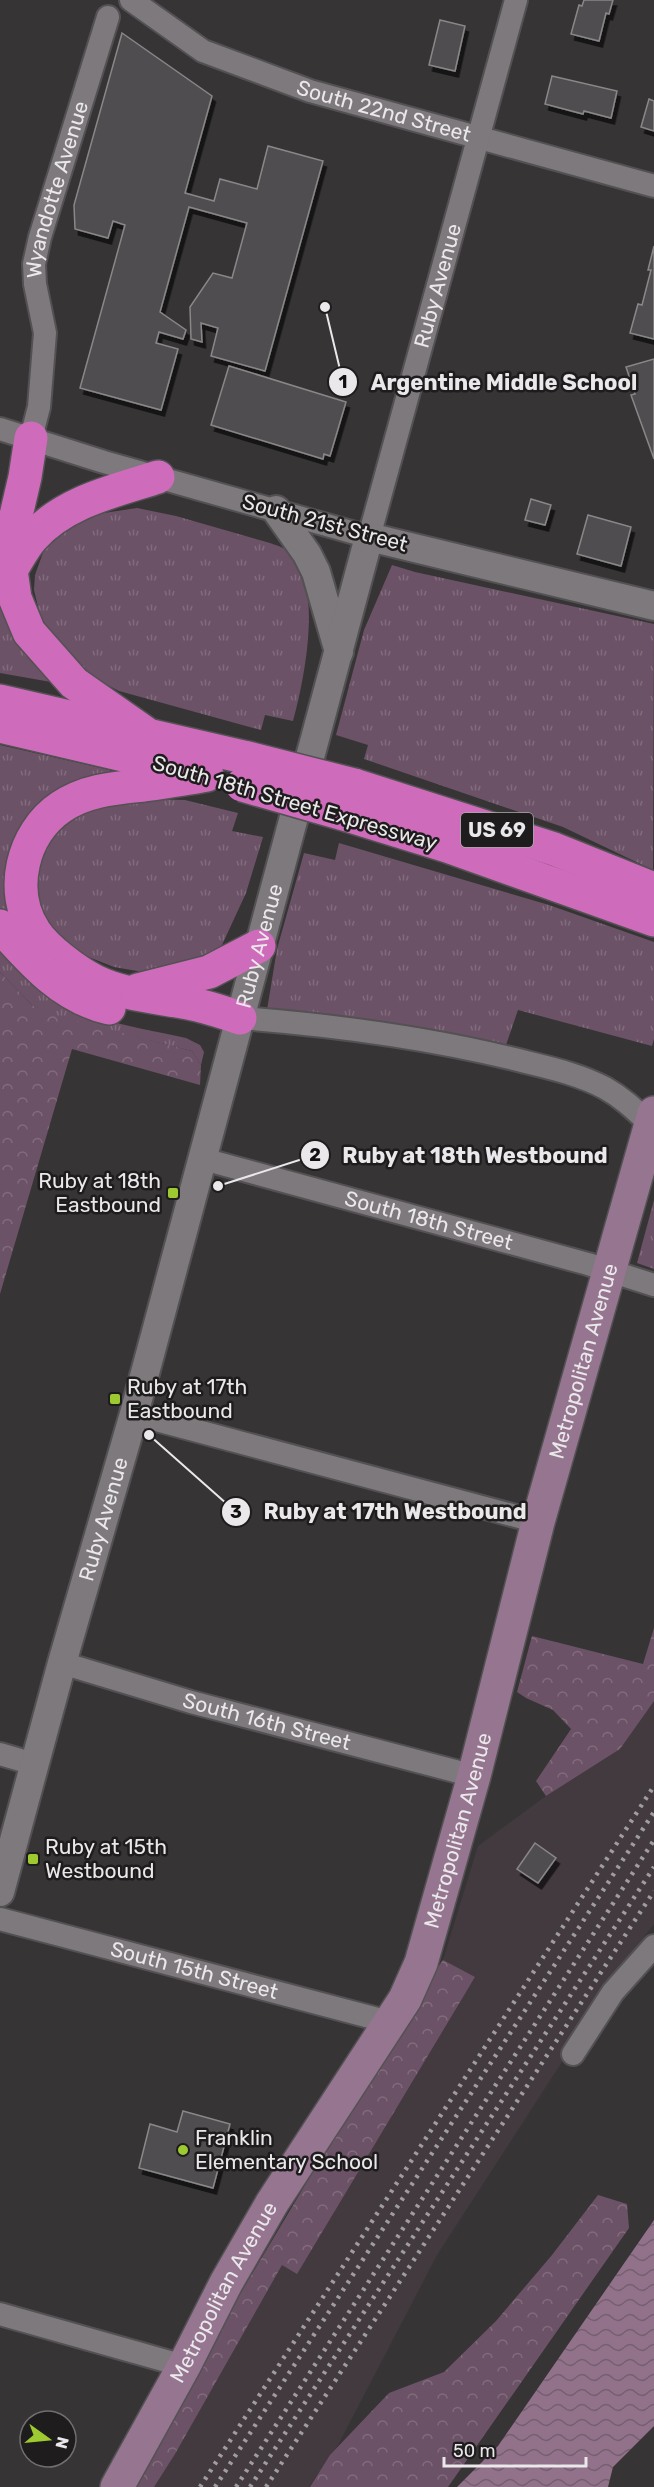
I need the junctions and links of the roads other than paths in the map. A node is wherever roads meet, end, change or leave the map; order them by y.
1 (131, 0) edge
2 (516, 0) edge
3 (158, 7) edge
4 (108, 17) dead end
5 (480, 138) junction
6 (654, 186) edge
7 (0, 429) edge
8 (31, 438) junction
9 (158, 477) junction
10 (0, 502) edge
11 (276, 510) junction
12 (369, 537) junction
13 (11, 570) junction
14 (654, 606) edge
15 (339, 654) junction
16 (0, 701) edge
17 (0, 726) edge
18 (144, 732) junction
19 (245, 771) junction
20 (207, 776) junction
21 (645, 901) edge
22 (0, 926) edge
23 (259, 946) junction
24 (125, 993) junction
25 (240, 1018) junction
26 (652, 1119) edge
27 (203, 1159) junction
28 (609, 1270) junction
29 (654, 1285) edge
30 (134, 1414) junction
31 (538, 1522) junction
32 (62, 1663) junction
33 (0, 1754) edge
34 (34, 1764) junction
35 (474, 1776) junction
36 (0, 1892) edge
37 (0, 1919) edge
38 (654, 1946) edge
39 (389, 2022) junction
40 (573, 2054) dead end
41 (0, 2314) edge
42 (184, 2366) junction
43 (117, 2487) edge

1 - 3 street, South 22nd Street
2 - 5 street, Ruby Avenue
3 - 5 street, South 22nd Street
4 - 8 street, Wyandotte Avenue
5 - 6 street, South 22nd Street
5 - 12 street, Ruby Avenue
7 - 8 street, South 21st Street
8 - 9 street, South 21st Street
8 - 10 highway
8 - 13 highway
9 - 11 street, South 21st Street
9 - 13 highway
11 - 12 street, South 21st Street
11 - 15 street
12 - 14 street, South 21st Street
12 - 15 street, Ruby Avenue
13 - 18 highway
15 - 23 street, Ruby Avenue
16 - 18 highway, South 18th Street Expressway / US 69
17 - 20 highway, South 18th Street Expressway / US 69
18 - 19 highway, South 18th Street Expressway / US 69
19 - 20 highway, South 18th Street Expressway / US 69
19 - 21 highway, South 18th Street Expressway / US 69, bridge
20 - 24 highway
22 - 25 highway
23 - 24 highway
23 - 25 street, Ruby Avenue
24 - 25 highway
25 - 26 street
25 - 27 street, Ruby Avenue
26 - 28 main road, Metropolitan Avenue
27 - 28 street, South 18th Street
27 - 30 street, Ruby Avenue
28 - 29 street, South 18th Street
28 - 31 main road, Metropolitan Avenue
30 - 31 street
30 - 32 street, Ruby Avenue
31 - 35 main road, Metropolitan Avenue
32 - 34 street, Ruby Avenue
32 - 35 street, South 16th Street
33 - 34 street
34 - 36 street, Ruby Avenue
35 - 39 main road, Metropolitan Avenue
37 - 39 street, South 15th Street
38 - 40 street
39 - 42 main road, Metropolitan Avenue
41 - 42 street
42 - 43 main road, Metropolitan Avenue

